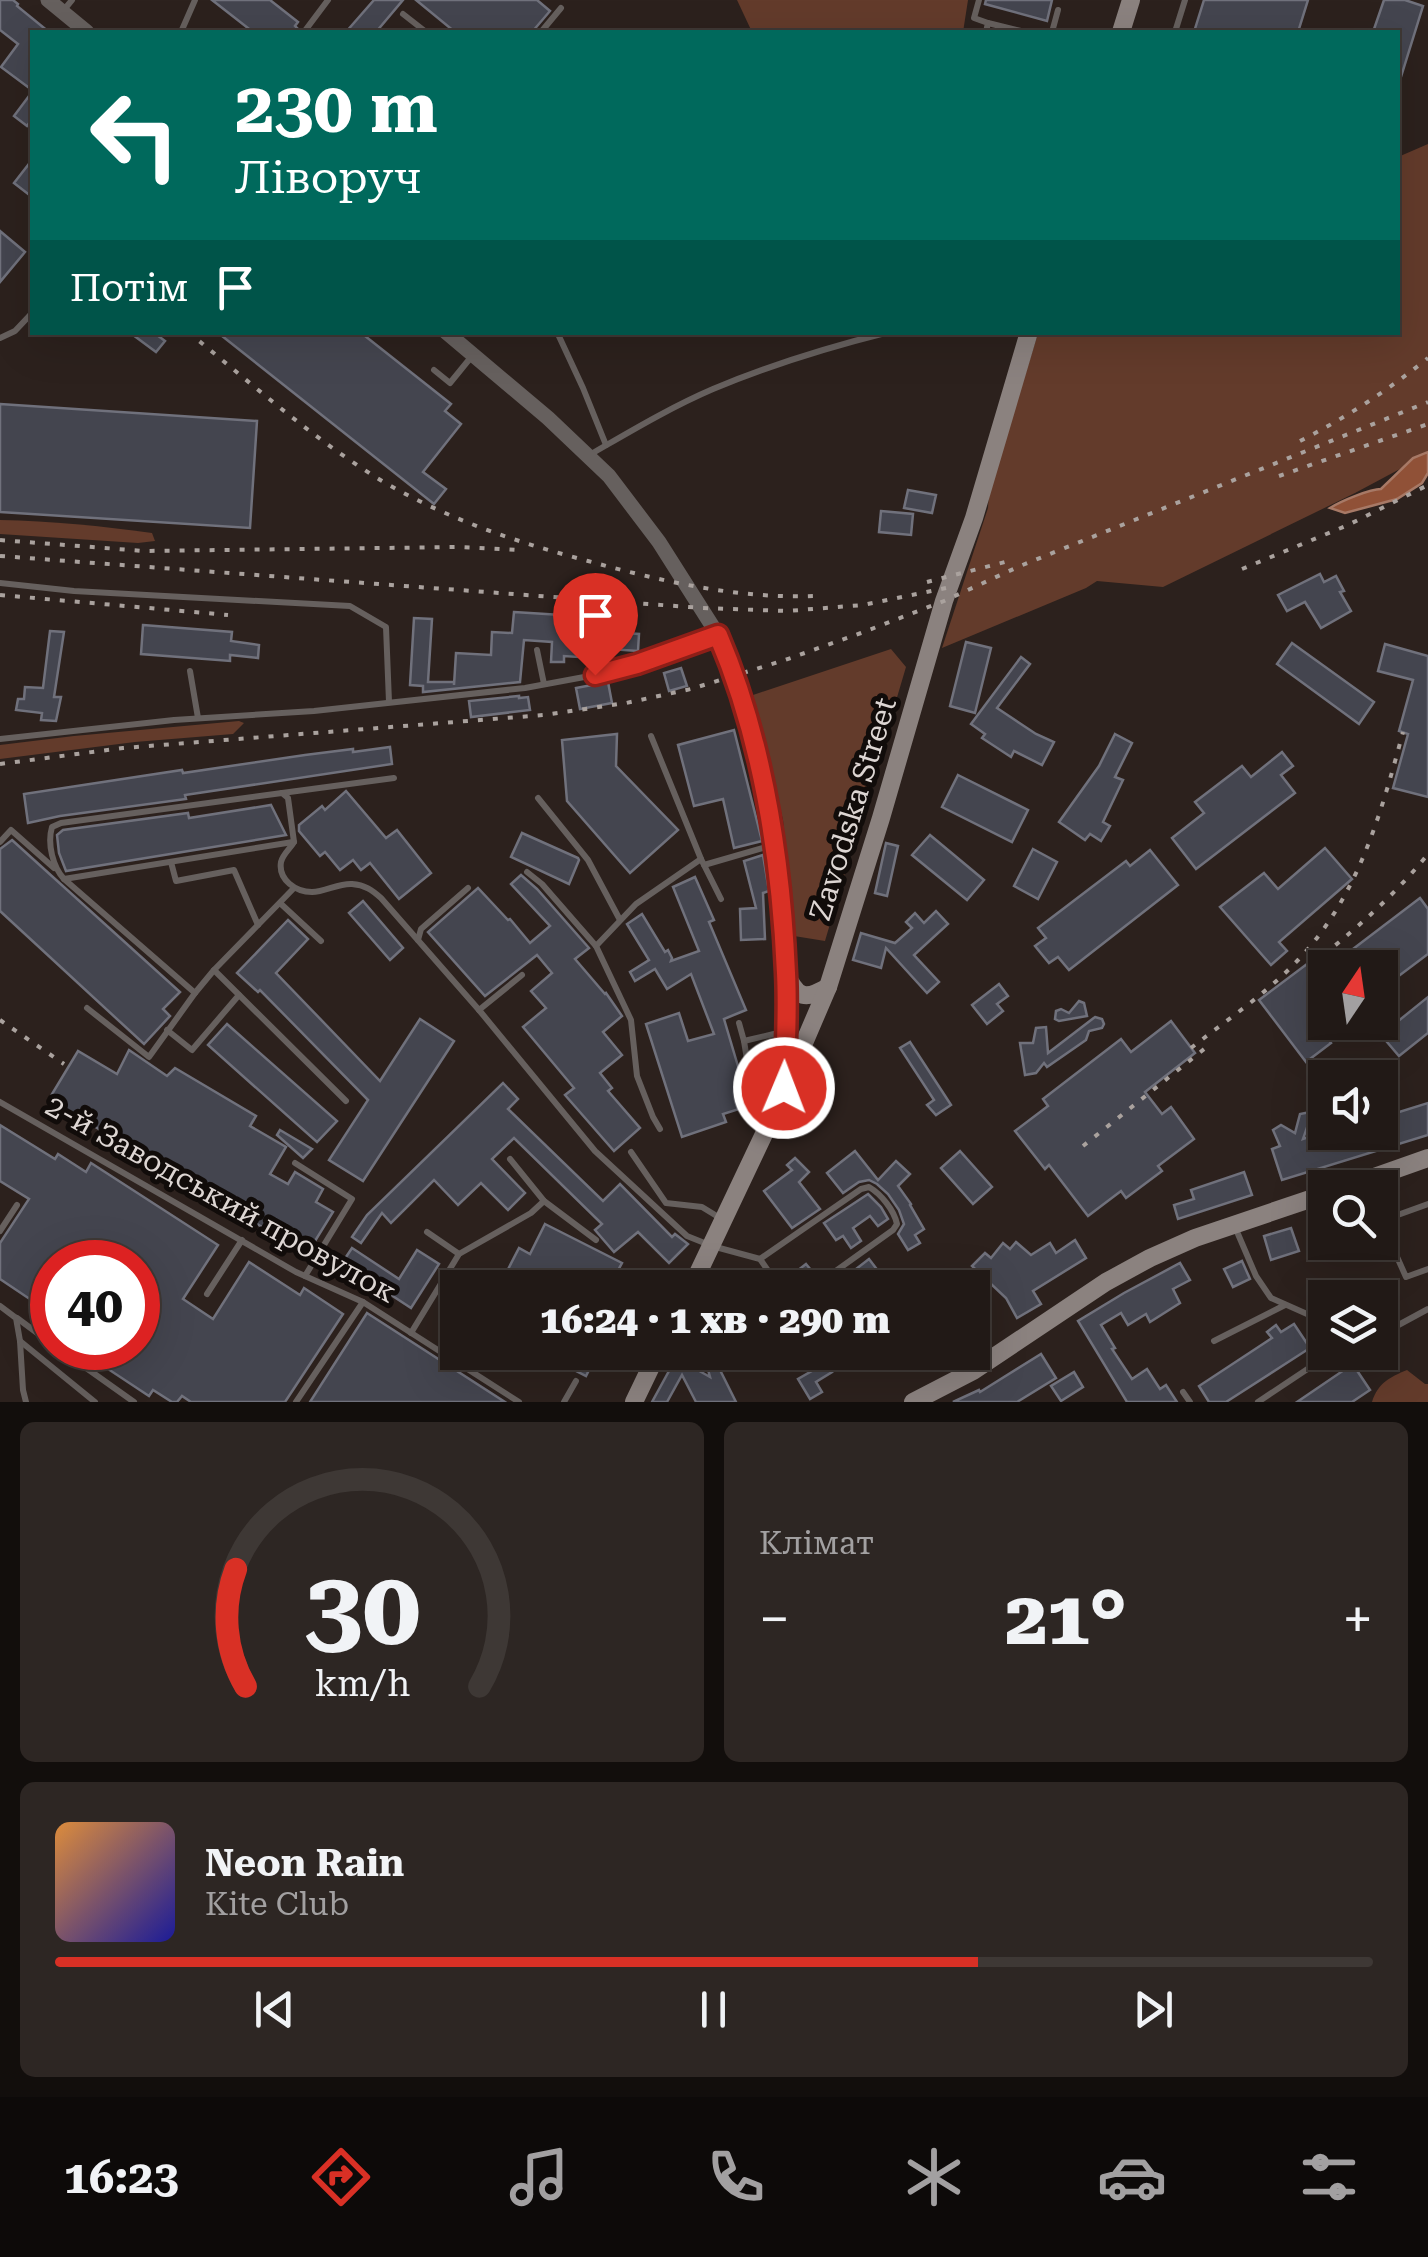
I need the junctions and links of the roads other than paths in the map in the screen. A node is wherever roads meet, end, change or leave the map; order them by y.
1 (48, 0) edge
2 (195, 0) edge
3 (328, 0) edge
4 (979, 0) edge
5 (1131, 0) edge
6 (1184, 0) edge
7 (67, 6) edge
8 (560, 8) dead end
9 (1058, 10) dead end
10 (403, 14) dead end
11 (988, 23) junction
12 (85, 30) edge
13 (182, 30) edge
14 (306, 30) edge
15 (423, 30) edge
16 (542, 30) edge
17 (986, 30) edge
18 (1017, 30) edge
19 (1053, 30) edge
20 (1122, 30) edge
21 (1176, 30) edge
22 (30, 315) edge
23 (450, 335) edge
24 (558, 335) edge
25 (878, 335) edge
26 (1029, 335) edge
27 (0, 338) edge
28 (473, 355) junction
29 (434, 370) dead end
30 (606, 445) junction
31 (588, 456) junction
32 (0, 584) edge
33 (718, 635) junction
34 (537, 650) dead end
35 (190, 671) dead end
36 (544, 684) junction
37 (389, 702) junction
38 (198, 718) junction
39 (651, 736) dead end
40 (0, 738) edge
41 (394, 778) dead end
42 (282, 793) junction
43 (538, 798) dead end
44 (0, 842) edge
45 (294, 842) junction
46 (774, 846) junction
47 (171, 862) junction
48 (702, 862) junction
49 (55, 869) junction
50 (527, 872) dead end
51 (64, 879) junction
52 (294, 888) junction
53 (468, 888) dead end
54 (721, 900) dead end
55 (280, 904) junction
56 (620, 920) junction
57 (258, 926) junction
58 (418, 940) junction
59 (320, 942) dead end
60 (596, 946) junction
61 (214, 970) junction
62 (786, 974) junction
63 (522, 975) dead end
64 (828, 988) junction
65 (196, 994) junction
66 (239, 995) junction
67 (87, 1008) dead end
68 (479, 1010) junction
69 (739, 1023) dead end
70 (168, 1030) junction
71 (786, 1031) junction
72 (744, 1042) junction
73 (748, 1072) dead end
74 (784, 1088) junction
75 (346, 1101) dead end
76 (0, 1102) edge
77 (660, 1129) dead end
78 (631, 1152) dead end
79 (1428, 1158) edge
80 (510, 1159) dead end
81 (294, 1163) dead end
82 (1394, 1170) edge
83 (1308, 1200) edge
84 (544, 1201) junction
85 (1428, 1204) edge
86 (16, 1205) dead end
87 (724, 1220) junction
88 (1234, 1225) junction
89 (0, 1231) edge
90 (427, 1232) dead end
91 (242, 1240) junction
92 (596, 1240) dead end
93 (712, 1246) junction
94 (459, 1254) junction
95 (760, 1259) junction
96 (1428, 1269) edge
97 (700, 1270) edge
98 (768, 1270) edge
99 (837, 1270) edge
100 (305, 1276) junction
101 (207, 1294) dead end
102 (364, 1302) junction
103 (1286, 1304) junction
104 (0, 1306) edge
105 (1428, 1310) edge
106 (1308, 1314) edge
107 (16, 1318) junction
108 (1398, 1326) edge
109 (30, 1328) edge
110 (412, 1333) junction
111 (1214, 1341) dead end
112 (20, 1342) junction
113 (1308, 1369) edge
114 (89, 1370) edge
115 (649, 1370) edge
116 (576, 1381) dead end
117 (1183, 1392) dead end
118 (26, 1402) edge
119 (95, 1402) edge
120 (134, 1402) edge
121 (296, 1402) edge
122 (519, 1402) edge
123 (564, 1402) edge
124 (634, 1402) edge
125 (913, 1402) edge
126 (1190, 1402) edge
127 (1258, 1402) edge

1 - 7 street
2 - 13 lane
3 - 14 lane
4 - 11 lane
5 - 20 main road
6 - 21 lane
7 - 12 street
8 - 16 lane
9 - 19 lane
10 - 15 lane
11 - 17 lane
11 - 18 lane
22 - 27 lane
23 - 28 street
24 - 30 lane
25 - 30 lane
26 - 64 main road, Zavodska Street
28 - 29 lane
28 - 31 street
30 - 31 lane
31 - 33 street
32 - 37 lane
33 - 36 lane
33 - 46 street
34 - 36 lane
35 - 38 lane
36 - 37 lane
37 - 38 lane
38 - 40 lane
39 - 48 lane
41 - 42 lane
42 - 45 lane
42 - 49 lane
43 - 56 lane
44 - 49 lane
45 - 47 lane
45 - 52 lane
46 - 48 lane
46 - 62 street
47 - 51 lane
47 - 57 lane
48 - 54 lane
48 - 56 lane
49 - 51 lane
50 - 60 lane
51 - 65 lane
52 - 55 lane
52 - 58 lane
53 - 58 lane
55 - 57 lane
55 - 59 lane
56 - 60 lane
57 - 61 lane
58 - 68 lane
60 - 77 lane
61 - 65 lane
61 - 66 lane
62 - 64 main road
62 - 71 street
63 - 68 lane
64 - 74 main road, Zavodska Street
65 - 70 lane
66 - 70 lane
66 - 75 lane
67 - 70 lane
68 - 93 lane
69 - 72 lane
71 - 72 lane
71 - 74 street
72 - 73 lane
74 - 87 main road, Zavodska Street
76 - 91 lane, 2-й Заводський провулок
78 - 87 lane
79 - 82 main road
80 - 84 lane
81 - 100 lane
83 - 88 main road
84 - 92 lane
84 - 94 lane
85 - 96 lane
86 - 89 lane
87 - 93 main road, Zavodska Street
88 - 103 lane
88 - 125 main road
90 - 94 lane
91 - 100 lane, 2-й Заводський провулок
91 - 101 lane
93 - 95 lane
93 - 97 main road, Zavodska Street
94 - 110 lane
95 - 98 lane
95 - 99 lane
100 - 102 lane, 2-й Заводський провулок
102 - 110 lane, 2-й Заводський провулок
102 - 121 lane
103 - 106 lane
103 - 111 lane
104 - 107 lane
105 - 108 lane
107 - 109 lane
107 - 112 lane
110 - 122 lane, 2-й Заводський провулок
112 - 118 lane
112 - 119 lane
113 - 127 lane
114 - 120 lane
115 - 124 main road
116 - 123 lane
117 - 126 lane

